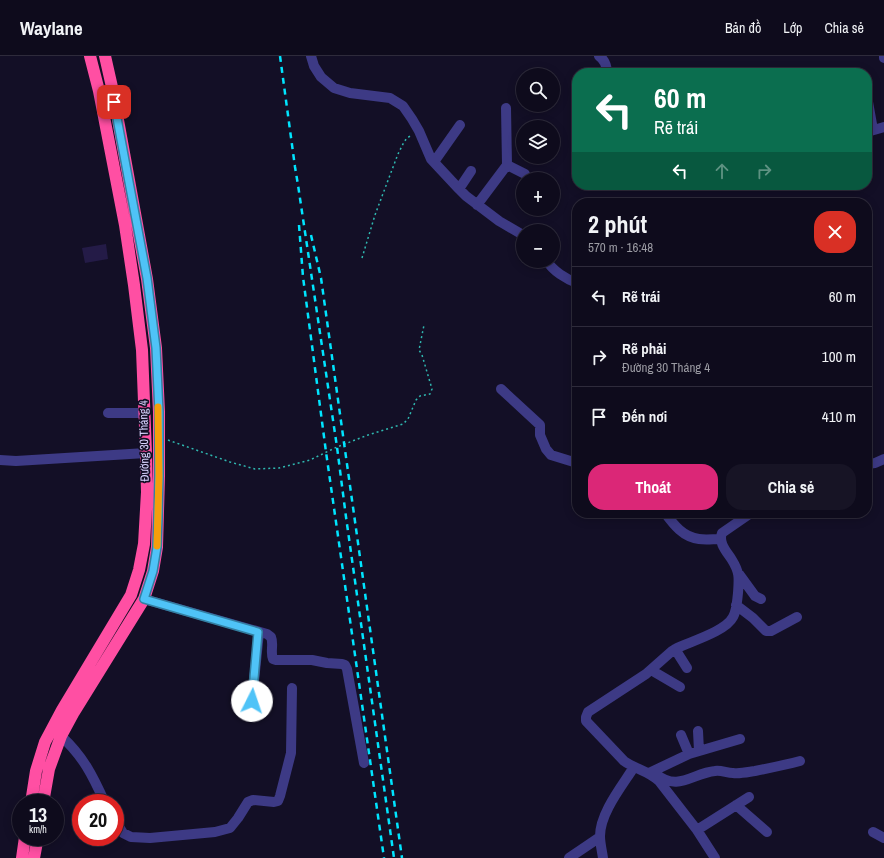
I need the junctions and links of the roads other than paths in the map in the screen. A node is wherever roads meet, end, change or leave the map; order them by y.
1 (90, 56) edge
2 (105, 56) edge
3 (311, 56) edge
4 (599, 56) edge
5 (607, 68) edge
6 (506, 108) dead end
7 (460, 125) dead end
8 (884, 127) edge
9 (872, 130) edge
10 (434, 162) junction
11 (506, 165) junction
12 (471, 171) dead end
13 (521, 172) edge
14 (459, 189) junction
15 (477, 205) junction
16 (138, 224) junction
17 (125, 226) junction
18 (516, 232) edge
19 (553, 268) edge
20 (572, 281) edge
21 (501, 389) dead end
22 (108, 413) dead end
23 (144, 413) junction
24 (146, 453) junction
25 (884, 459) edge
26 (0, 460) edge
27 (572, 461) edge
28 (872, 463) edge
29 (669, 518) edge
30 (742, 518) edge
31 (721, 539) junction
32 (739, 574) junction
33 (131, 595) junction
34 (144, 599) junction
35 (761, 600) dead end
36 (736, 605) junction
37 (797, 617) dead end
38 (258, 632) junction
39 (675, 649) junction
40 (687, 668) dead end
41 (650, 670) junction
42 (680, 687) dead end
43 (292, 688) dead end
44 (252, 701) dead end
45 (698, 731) dead end
46 (61, 736) junction
47 (681, 736) dead end
48 (740, 739) dead end
49 (694, 752) junction
50 (800, 761) dead end
51 (364, 763) dead end
52 (634, 767) junction
53 (651, 772) junction
54 (32, 794) edge
55 (45, 794) edge
56 (101, 794) edge
57 (749, 797) dead end
58 (736, 805) junction
59 (697, 830) junction
60 (767, 832) dead end
61 (873, 832) dead end
62 (124, 834) edge
63 (600, 837) junction
64 (884, 838) edge
65 (24, 846) edge
66 (36, 846) edge
67 (22, 858) edge
68 (34, 858) edge
69 (569, 858) edge
70 (603, 858) edge
71 (715, 858) edge

1 - 17 highway, Đường 30 Tháng 4
2 - 16 highway, Đường 30 Tháng 4
3 - 10 street
4 - 5 street
6 - 11 street
7 - 10 street
8 - 9 street
10 - 14 street
11 - 13 street
11 - 15 street
12 - 14 street
14 - 15 street
15 - 18 street
16 - 17 highway
16 - 34 highway, Đường 30 Tháng 4
17 - 23 highway, Đường 30 Tháng 4
19 - 20 street
21 - 27 street
22 - 23 street
23 - 24 highway, Đường 30 Tháng 4
24 - 26 street
24 - 33 highway, Đường 30 Tháng 4
25 - 28 street
29 - 31 street
30 - 31 street
31 - 32 street
32 - 35 street
32 - 36 street
33 - 34 highway
33 - 54 highway, Đường 30 Tháng 4
34 - 38 street
34 - 46 highway, Đường 30 Tháng 4
36 - 37 street
36 - 39 street
38 - 44 street
38 - 51 street
39 - 40 street
39 - 41 street
41 - 42 street
41 - 52 street
43 - 62 street
45 - 49 street
46 - 55 highway, Đường 30 Tháng 4
46 - 56 street
47 - 49 street
48 - 49 street
49 - 53 street
50 - 53 street
52 - 53 street
52 - 63 street
53 - 59 street
57 - 58 street
58 - 59 street
58 - 60 street
59 - 71 street
61 - 64 street
63 - 69 street
63 - 70 street
65 - 67 highway
66 - 68 highway

